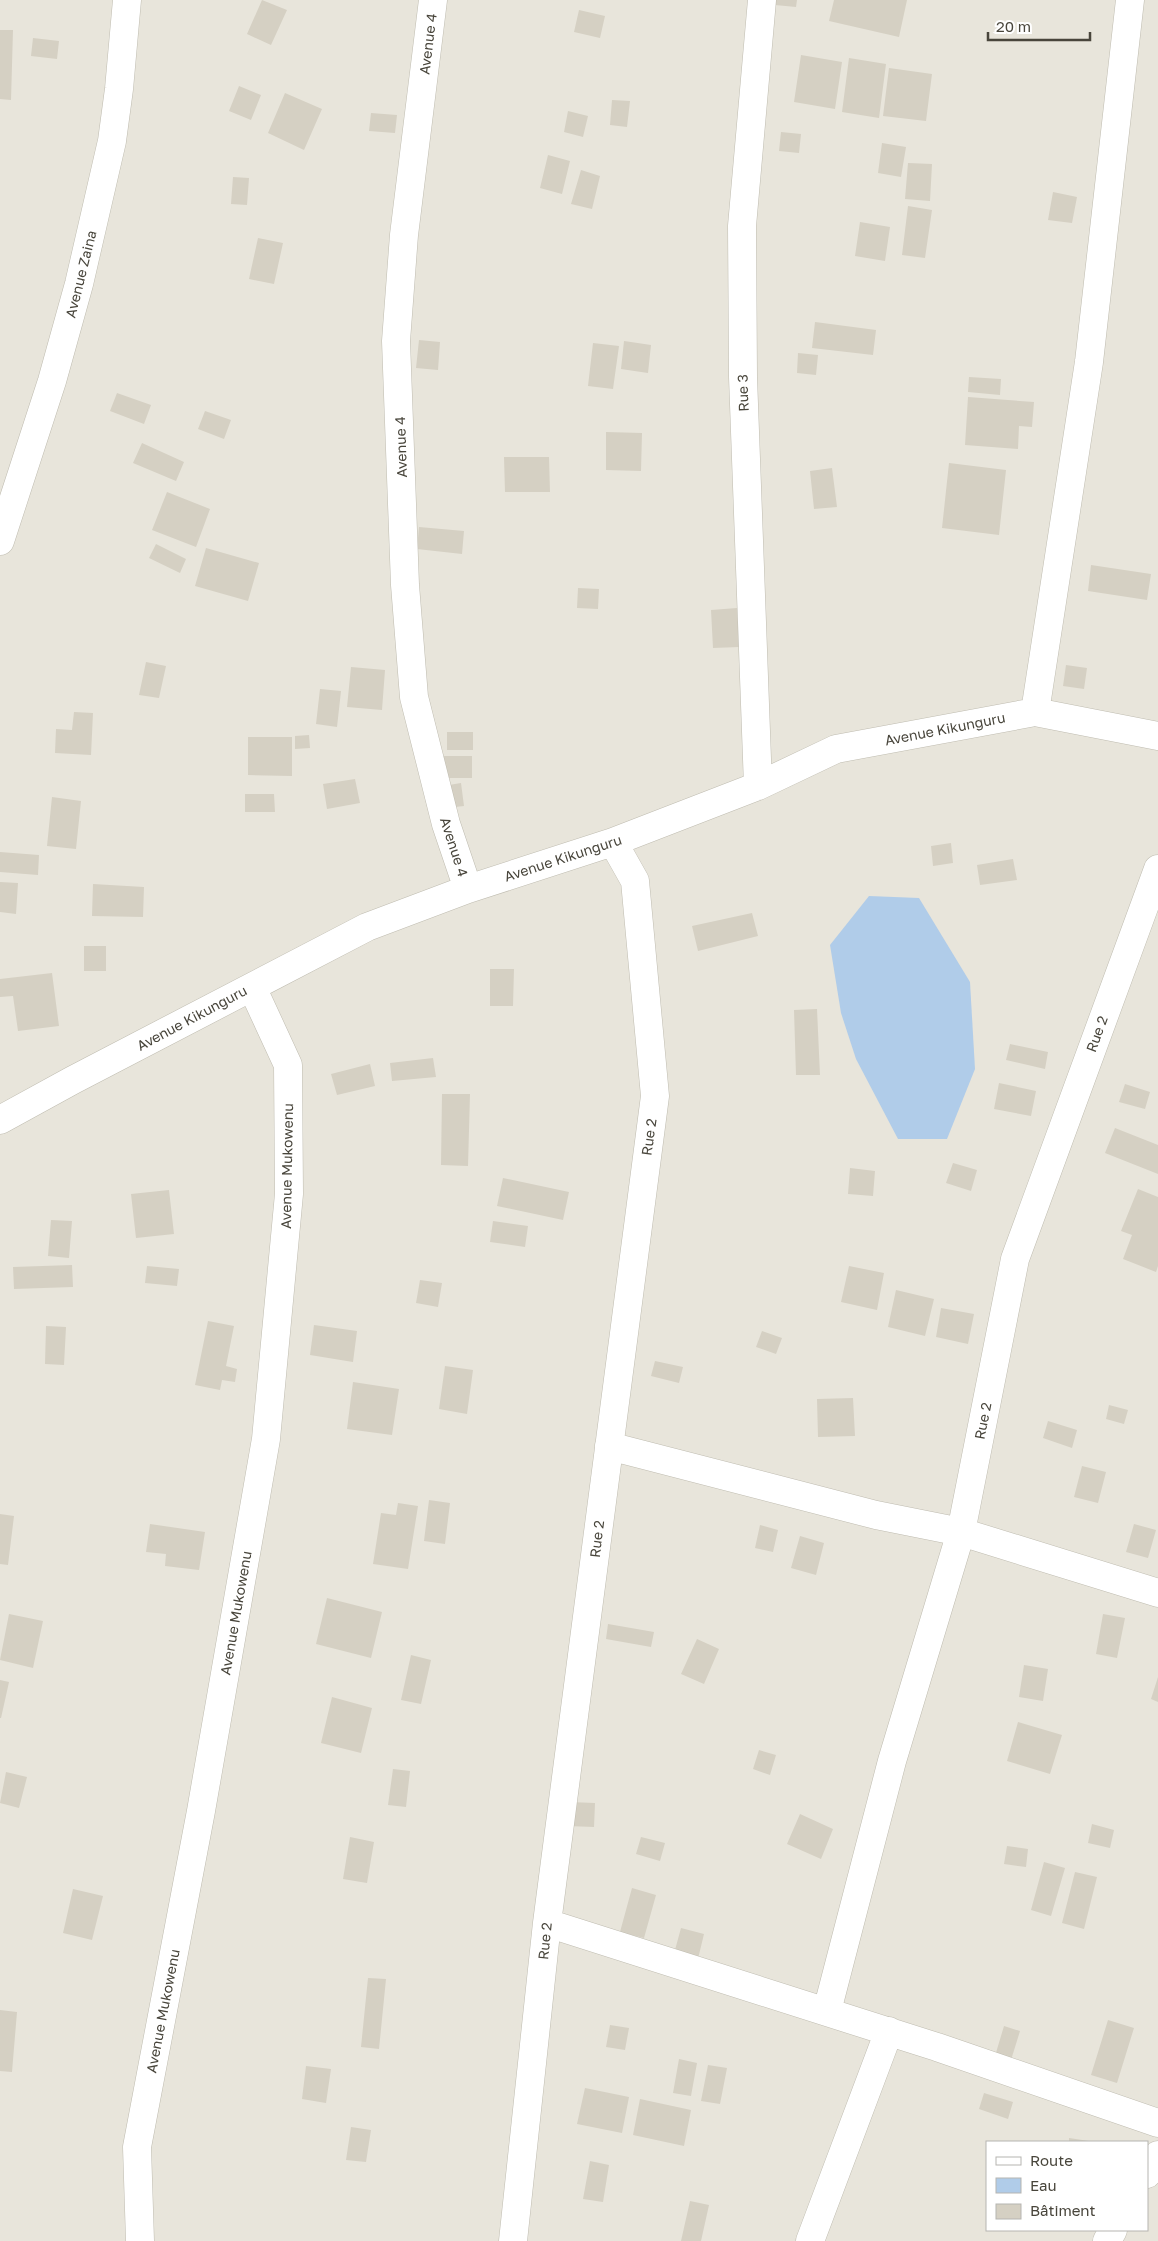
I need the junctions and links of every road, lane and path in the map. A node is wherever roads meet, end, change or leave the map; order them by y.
1 (127, 0) edge
2 (433, 0) edge
3 (762, 0) edge
4 (1130, 0) edge
5 (0, 541) edge
6 (1036, 712) junction
7 (1158, 736) edge
8 (758, 786) junction
9 (614, 842) junction
10 (1158, 869) edge
11 (468, 889) junction
12 (252, 987) junction
13 (0, 1120) edge
14 (609, 1446) junction
15 (961, 1532) junction
16 (1158, 1593) edge
17 (547, 1924) junction
18 (827, 2012) junction
19 (889, 2031) junction
20 (1158, 2123) edge
21 (1158, 2155) edge
22 (1148, 2172) edge
23 (140, 2241) edge
24 (513, 2241) edge
25 (810, 2241) edge

1 - 5 street, Avenue Zaina
2 - 11 street, Avenue 4
3 - 8 street, Rue 3
4 - 6 street
6 - 7 street, Avenue Kikunguru
6 - 8 street, Avenue Kikunguru
8 - 9 street, Avenue Kikunguru
9 - 11 street, Avenue Kikunguru
9 - 14 street, Rue 2
10 - 15 street, Rue 2
11 - 12 street, Avenue Kikunguru
12 - 13 street, Avenue Kikunguru
12 - 23 street, Avenue Mukowenu
14 - 15 street
14 - 17 street, Rue 2
15 - 16 street
15 - 18 street, Rue 2
17 - 18 street
17 - 24 street, Rue 2
18 - 19 street
19 - 20 street
19 - 25 street
21 - 22 street

